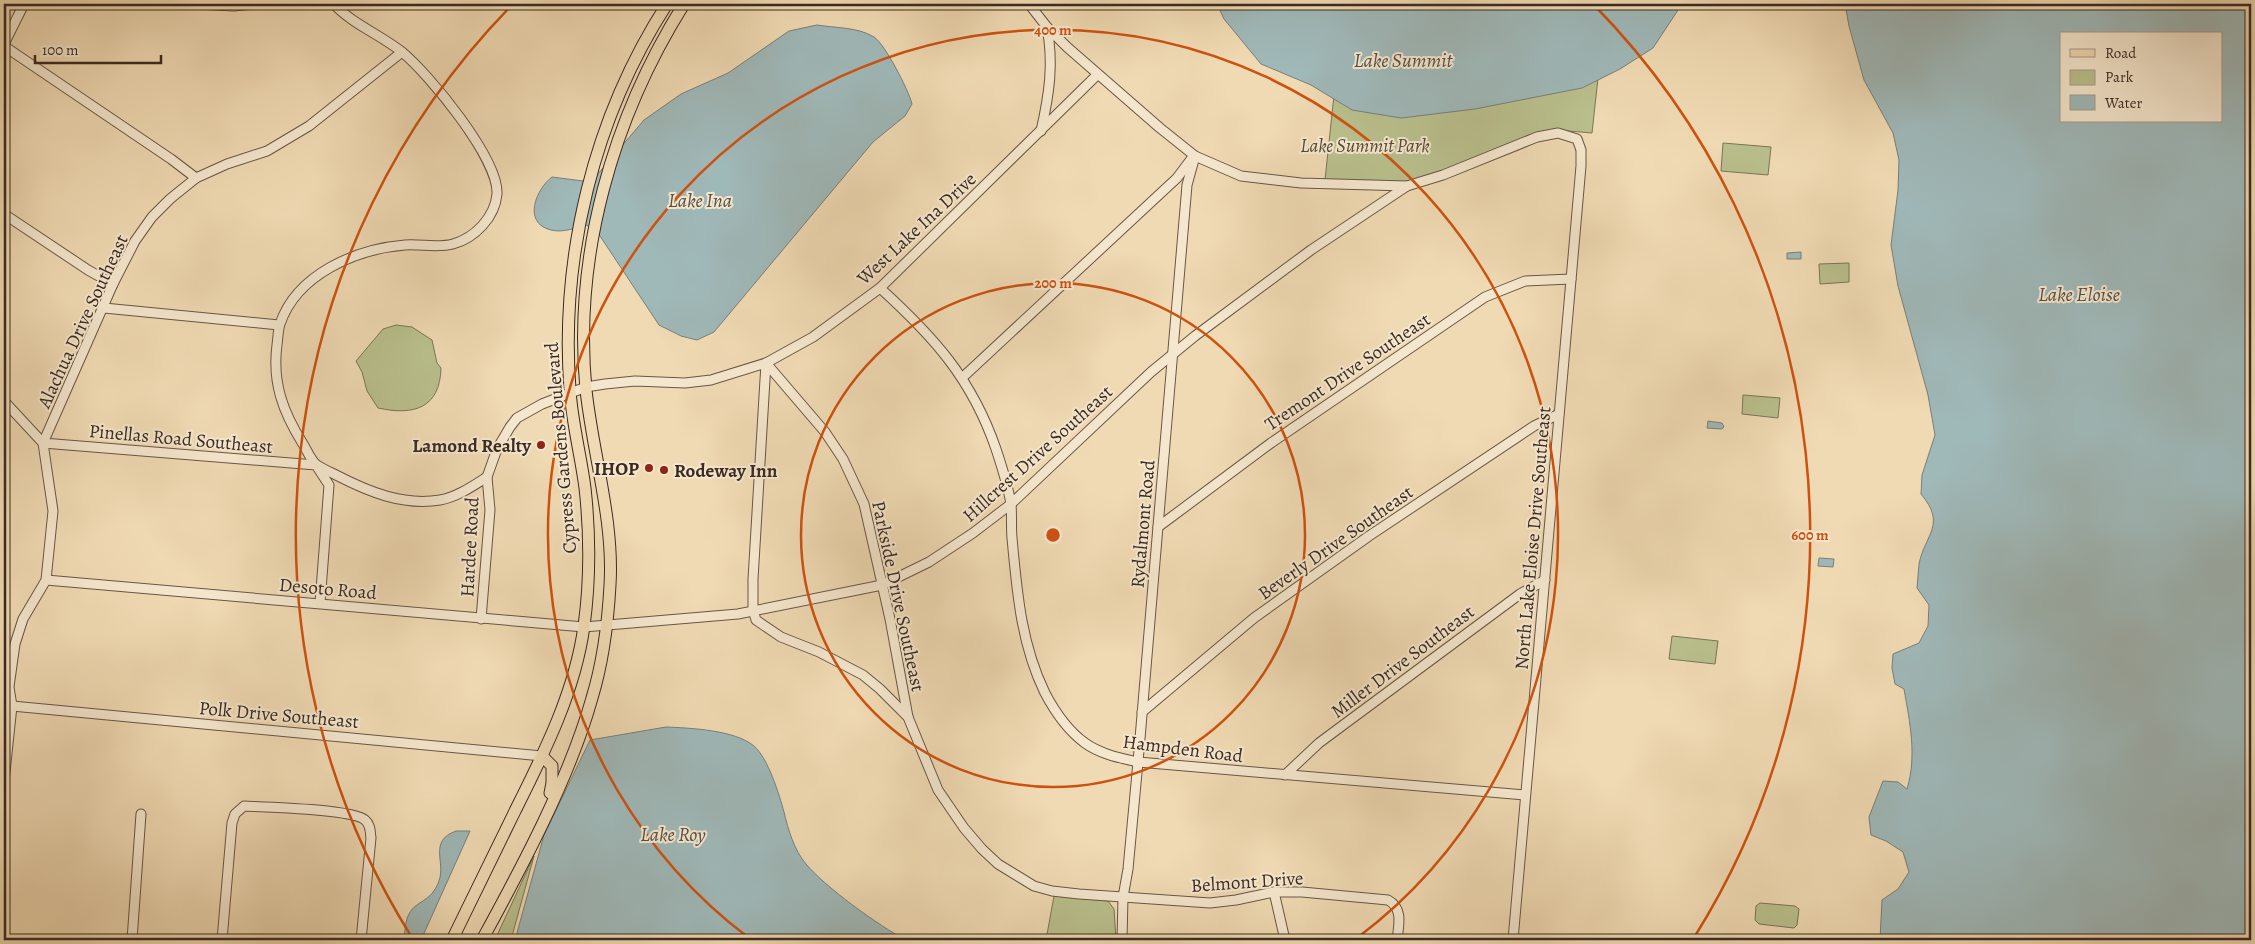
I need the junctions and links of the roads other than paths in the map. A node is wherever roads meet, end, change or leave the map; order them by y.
1 (24, 4) edge
2 (196, 4) edge
3 (254, 4) edge
4 (334, 4) edge
5 (667, 4) edge
6 (684, 4) edge
7 (1029, 4) edge
8 (1047, 27) junction
9 (4, 45) edge
10 (402, 52) junction
11 (1097, 75) junction
12 (1041, 131) junction
13 (1195, 156) junction
14 (196, 178) junction
15 (1407, 186) junction
16 (4, 214) edge
17 (1570, 279) junction
18 (113, 284) junction
19 (880, 288) junction
20 (104, 308) junction
21 (279, 325) junction
22 (1172, 355) junction
23 (766, 363) junction
24 (963, 377) junction
25 (586, 387) junction
26 (570, 393) junction
27 (4, 401) edge
28 (1559, 414) junction
29 (43, 443) junction
30 (316, 465) junction
31 (487, 477) junction
32 (1011, 504) junction
33 (1158, 527) junction
34 (46, 580) junction
35 (1545, 580) junction
36 (882, 585) junction
37 (320, 603) junction
38 (753, 610) junction
39 (481, 619) junction
40 (606, 625) junction
41 (584, 627) junction
42 (6, 686) edge
43 (12, 706) junction
44 (1142, 712) junction
45 (908, 718) junction
46 (542, 756) junction
47 (1138, 762) junction
48 (1285, 774) junction
49 (4, 782) edge
50 (1525, 795) junction
51 (141, 814) dead end
52 (543, 819) junction
53 (1274, 892) junction
54 (1123, 897) junction
55 (132, 940) edge
56 (222, 940) edge
57 (361, 940) edge
58 (452, 940) edge
59 (482, 940) edge
60 (1122, 940) edge
61 (1285, 940) edge
62 (1397, 940) edge
63 (1513, 940) edge

1 - 9 street
2 - 3 street
4 - 10 street
5 - 26 main road, Cypress Gardens Boulevard
6 - 25 main road, Cypress Gardens Boulevard
7 - 8 street
8 - 11 street
8 - 12 street
9 - 14 street
10 - 14 street, Alachua Drive Southeast
10 - 21 street
11 - 12 street, West Lake Ina Drive
11 - 13 street
12 - 19 street, West Lake Ina Drive
13 - 15 street
13 - 22 street, Rydalmont Road
13 - 24 street
14 - 18 street, Alachua Drive Southeast
15 - 17 street, North Lake Eloise Drive Southeast
15 - 22 street, Hillcrest Drive Southeast
16 - 18 street
17 - 28 street, North Lake Eloise Drive Southeast
17 - 33 street, Tremont Drive Southeast
18 - 20 street, Alachua Drive Southeast
19 - 23 street, West Lake Ina Drive
19 - 24 street, Hampden Road
20 - 21 street
20 - 29 street, Alachua Drive Southeast
21 - 30 street
22 - 32 street, Hillcrest Drive Southeast
22 - 33 street, Rydalmont Road
23 - 25 street, West Lake Ina Drive
23 - 36 street, Parkside Drive Southeast
23 - 38 street
24 - 32 street, Hampden Road
25 - 26 street, West Lake Ina Drive
25 - 40 main road, Cypress Gardens Boulevard
26 - 31 street, West Lake Ina Drive
26 - 41 main road, Cypress Gardens Boulevard
27 - 29 street
28 - 35 street, North Lake Eloise Drive Southeast
28 - 44 street, Beverly Drive Southeast
29 - 30 street, Pinellas Road Southeast
29 - 34 street
30 - 31 street
30 - 37 street
31 - 39 street, Hardee Road
32 - 36 street, Hillcrest Drive Southeast
32 - 47 street, Hampden Road
33 - 44 street, Rydalmont Road
34 - 37 street, Desoto Road
34 - 42 street
35 - 48 street, Miller Drive Southeast
35 - 50 street, North Lake Eloise Drive Southeast
36 - 38 street, Hillcrest Drive Southeast
36 - 45 street, Parkside Drive Southeast
37 - 39 street, Desoto Road
38 - 40 street, Hillcrest Drive Southeast
38 - 45 street
39 - 41 street, Desoto Road
40 - 41 street, Desoto Road
40 - 52 main road, Cypress Gardens Boulevard
41 - 46 main road, Cypress Gardens Boulevard
42 - 43 street
43 - 46 street, Polk Drive Southeast
43 - 49 street
44 - 47 street, Rydalmont Road
45 - 54 street, Belmont Drive
46 - 52 main road
46 - 58 main road, Cypress Gardens Boulevard
47 - 48 street, Hampden Road
47 - 54 street, Rydalmont Road
48 - 50 street, Hampden Road
50 - 63 street, North Lake Eloise Drive Southeast
51 - 55 street
52 - 59 main road, Cypress Gardens Boulevard
53 - 54 street, Belmont Drive
53 - 61 street
53 - 62 street, Belmont Drive
54 - 60 street, Rydalmont Road
56 - 57 street

